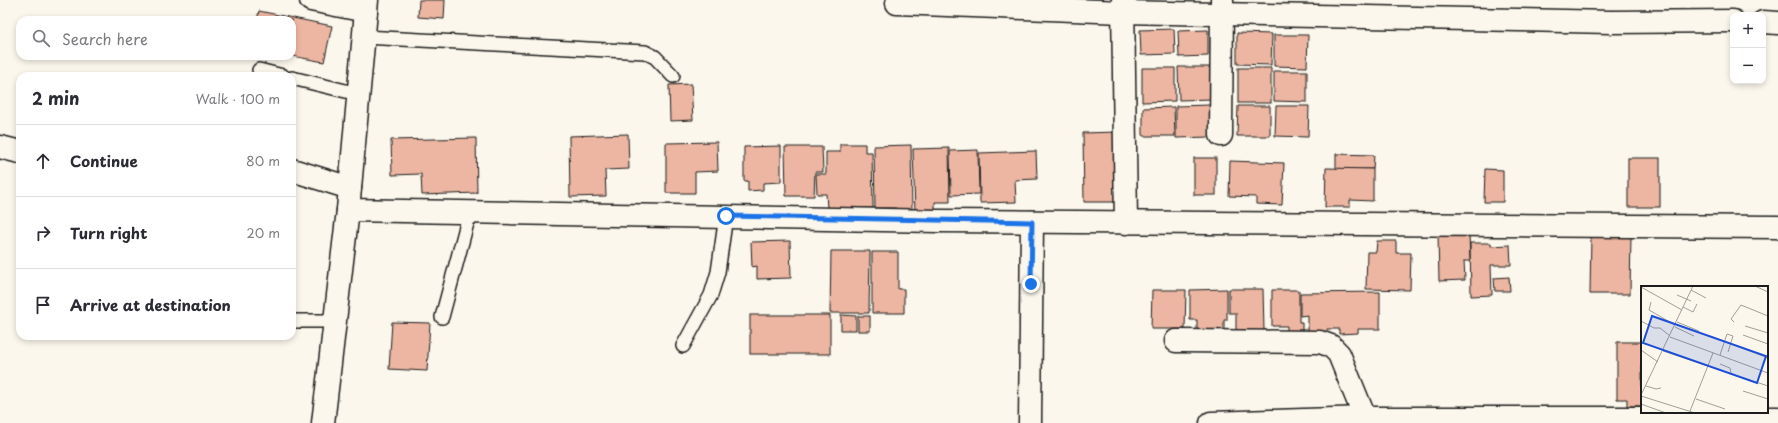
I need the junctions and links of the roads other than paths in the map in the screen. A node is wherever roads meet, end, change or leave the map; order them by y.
1 (311, 0) edge
2 (898, 3) dead end
3 (366, 6) edge
4 (1123, 6) edge
5 (1222, 6) edge
6 (1730, 21) edge
7 (1766, 22) edge
8 (1778, 23) edge
9 (364, 38) junction
10 (259, 70) dead end
11 (267, 72) edge
12 (673, 76) dead end
13 (296, 79) edge
14 (358, 94) junction
15 (1220, 135) dead end
16 (0, 147) edge
17 (16, 151) edge
18 (296, 171) edge
19 (350, 188) junction
20 (348, 210) junction
21 (470, 212) junction
22 (726, 216) junction
23 (1032, 222) junction
24 (1126, 223) junction
25 (1778, 227) edge
26 (442, 317) dead end
27 (296, 320) edge
28 (335, 321) junction
29 (1176, 341) dead end
30 (683, 346) dead end
31 (1365, 418) junction
32 (1778, 418) edge
33 (323, 423) edge
34 (1030, 423) edge
35 (1211, 423) edge

1 - 3 street
2 - 4 street
3 - 9 street
4 - 5 street
4 - 24 street
5 - 6 street
5 - 15 street
7 - 8 street
9 - 12 lane
9 - 14 street
10 - 11 lane
13 - 14 lane
14 - 19 street
16 - 17 street
18 - 19 street
19 - 20 street
20 - 21 street
20 - 28 street
21 - 22 street
21 - 26 lane
22 - 23 street
22 - 30 lane
23 - 24 street
23 - 34 street
24 - 25 street
27 - 28 lane
28 - 33 street
29 - 31 street
31 - 32 street
31 - 35 street

